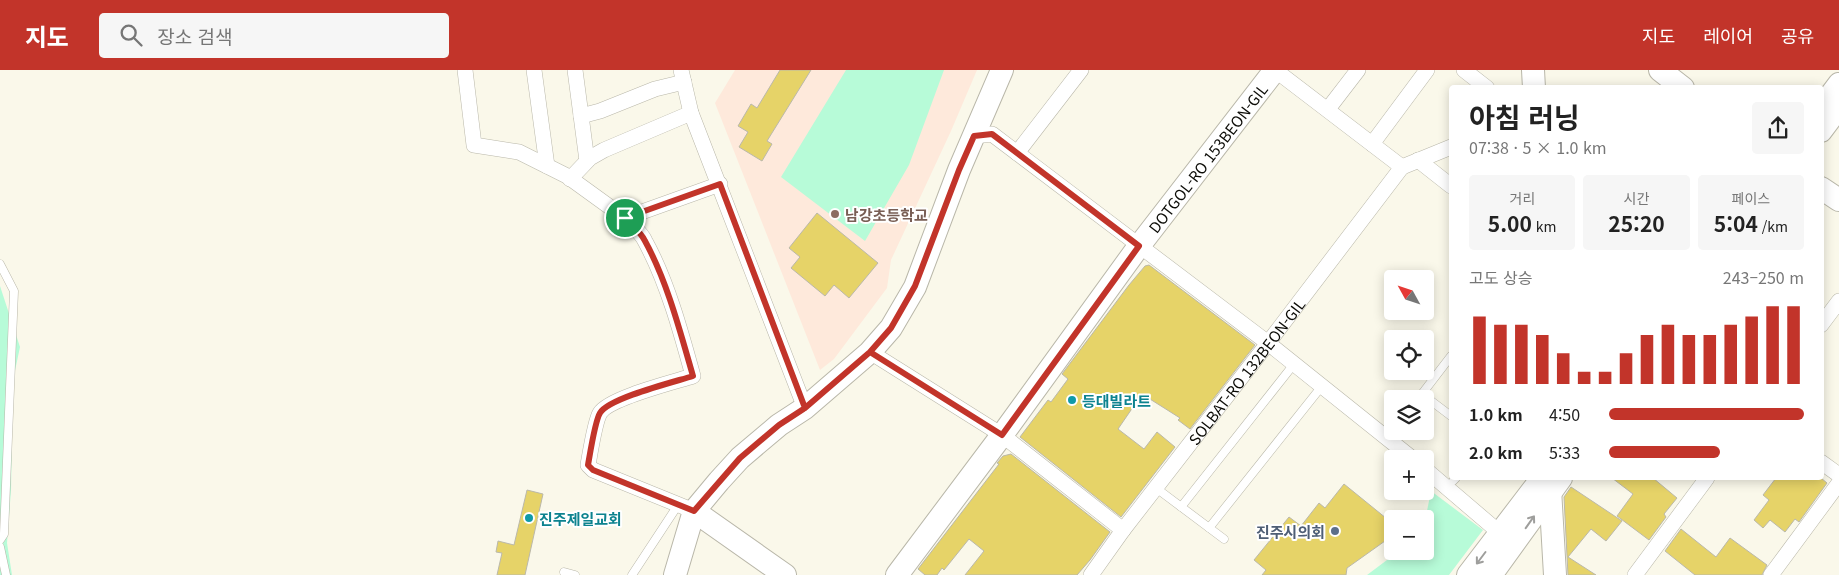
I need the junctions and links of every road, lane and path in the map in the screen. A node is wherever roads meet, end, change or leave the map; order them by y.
1 (465, 70) edge
2 (534, 70) edge
3 (575, 70) edge
4 (1002, 70) edge
5 (1081, 70) edge
6 (1275, 70) edge
7 (1358, 70) edge
8 (1427, 70) edge
9 (1464, 70) edge
10 (1533, 70) edge
11 (1660, 70) edge
12 (683, 76) edge
13 (1839, 84) edge
14 (1483, 85) edge
15 (1534, 85) edge
16 (1679, 85) edge
17 (1824, 104) edge
18 (1839, 108) edge
19 (1328, 109) junction
20 (691, 113) junction
21 (581, 116) junction
22 (1824, 128) edge
23 (974, 136) junction
24 (1372, 144) junction
25 (1449, 148) edge
26 (1017, 152) junction
27 (1418, 160) junction
28 (586, 162) junction
29 (547, 166) junction
30 (1402, 166) junction
31 (570, 179) junction
32 (720, 184) junction
33 (1449, 184) edge
34 (1824, 190) edge
35 (1839, 200) edge
36 (625, 218) junction
37 (1139, 246) junction
38 (0, 264) edge
39 (1839, 301) edge
40 (1824, 321) edge
41 (1268, 344) junction
42 (870, 352) junction
43 (1449, 359) edge
44 (1294, 364) junction
45 (1322, 386) junction
46 (1425, 390) edge
47 (1434, 405) edge
48 (805, 408) junction
49 (1449, 415) edge
50 (1384, 430) edge
51 (1002, 435) junction
52 (1396, 440) edge
53 (1405, 450) edge
54 (1824, 464) edge
55 (1839, 475) edge
56 (1434, 477) edge
57 (1706, 480) edge
58 (1545, 481) edge
59 (1839, 483) edge
60 (1156, 488) junction
61 (1181, 507) junction
62 (686, 508) junction
63 (1209, 528) junction
64 (1123, 530) junction
65 (1500, 533) junction
66 (0, 540) edge
67 (1224, 540) dead end
68 (0, 547) edge
69 (564, 572) dead end
70 (6, 575) edge
71 (575, 575) edge
72 (632, 575) edge
73 (674, 575) edge
74 (785, 575) edge
75 (897, 575) edge
76 (1091, 575) edge
77 (1468, 575) edge
78 (1491, 575) edge
79 (1554, 575) edge
80 (1635, 575) edge
81 (1771, 575) edge

1 - 29 street
2 - 29 street
3 - 21 street
4 - 23 street
5 - 26 street
6 - 19 street
6 - 37 street, DOTGOL-RO 153BEON-GIL
7 - 19 street
8 - 24 street
9 - 14 street
10 - 15 street
11 - 16 street
12 - 20 street
12 - 21 street
13 - 17 street
18 - 22 street
19 - 24 street
20 - 28 street
20 - 32 street
21 - 28 street
23 - 26 street
23 - 42 street
24 - 30 street
25 - 27 street
26 - 37 street
27 - 30 street
27 - 33 street
28 - 31 street
29 - 31 street
30 - 41 street, SOLBAT-RO 132BEON-GIL
31 - 36 street
32 - 36 street
32 - 48 street
34 - 35 street
36 - 62 street
37 - 41 street
37 - 51 street, DOTGOL-RO 153BEON-GIL
38 - 66 lane
39 - 40 street
41 - 44 street
41 - 60 street, SOLBAT-RO 132BEON-GIL
42 - 48 street
42 - 51 street
43 - 46 lane
44 - 45 street
44 - 61 lane
45 - 50 street
45 - 63 lane
47 - 49 lane
48 - 62 street
51 - 64 street
51 - 75 street, DOTGOL-RO 153BEON-GIL
52 - 53 street
54 - 55 street
56 - 65 street
57 - 80 street
58 - 65 street
78 -> 58 street
58 - 79 street
59 - 81 street
60 - 61 lane
60 - 64 street, SOLBAT-RO 132BEON-GIL
61 - 63 lane
62 - 72 lane
62 - 73 street
62 - 74 street
63 - 67 lane
64 - 76 street, SOLBAT-RO 132BEON-GIL
65 -> 77 street
68 - 70 lane
69 - 71 lane

